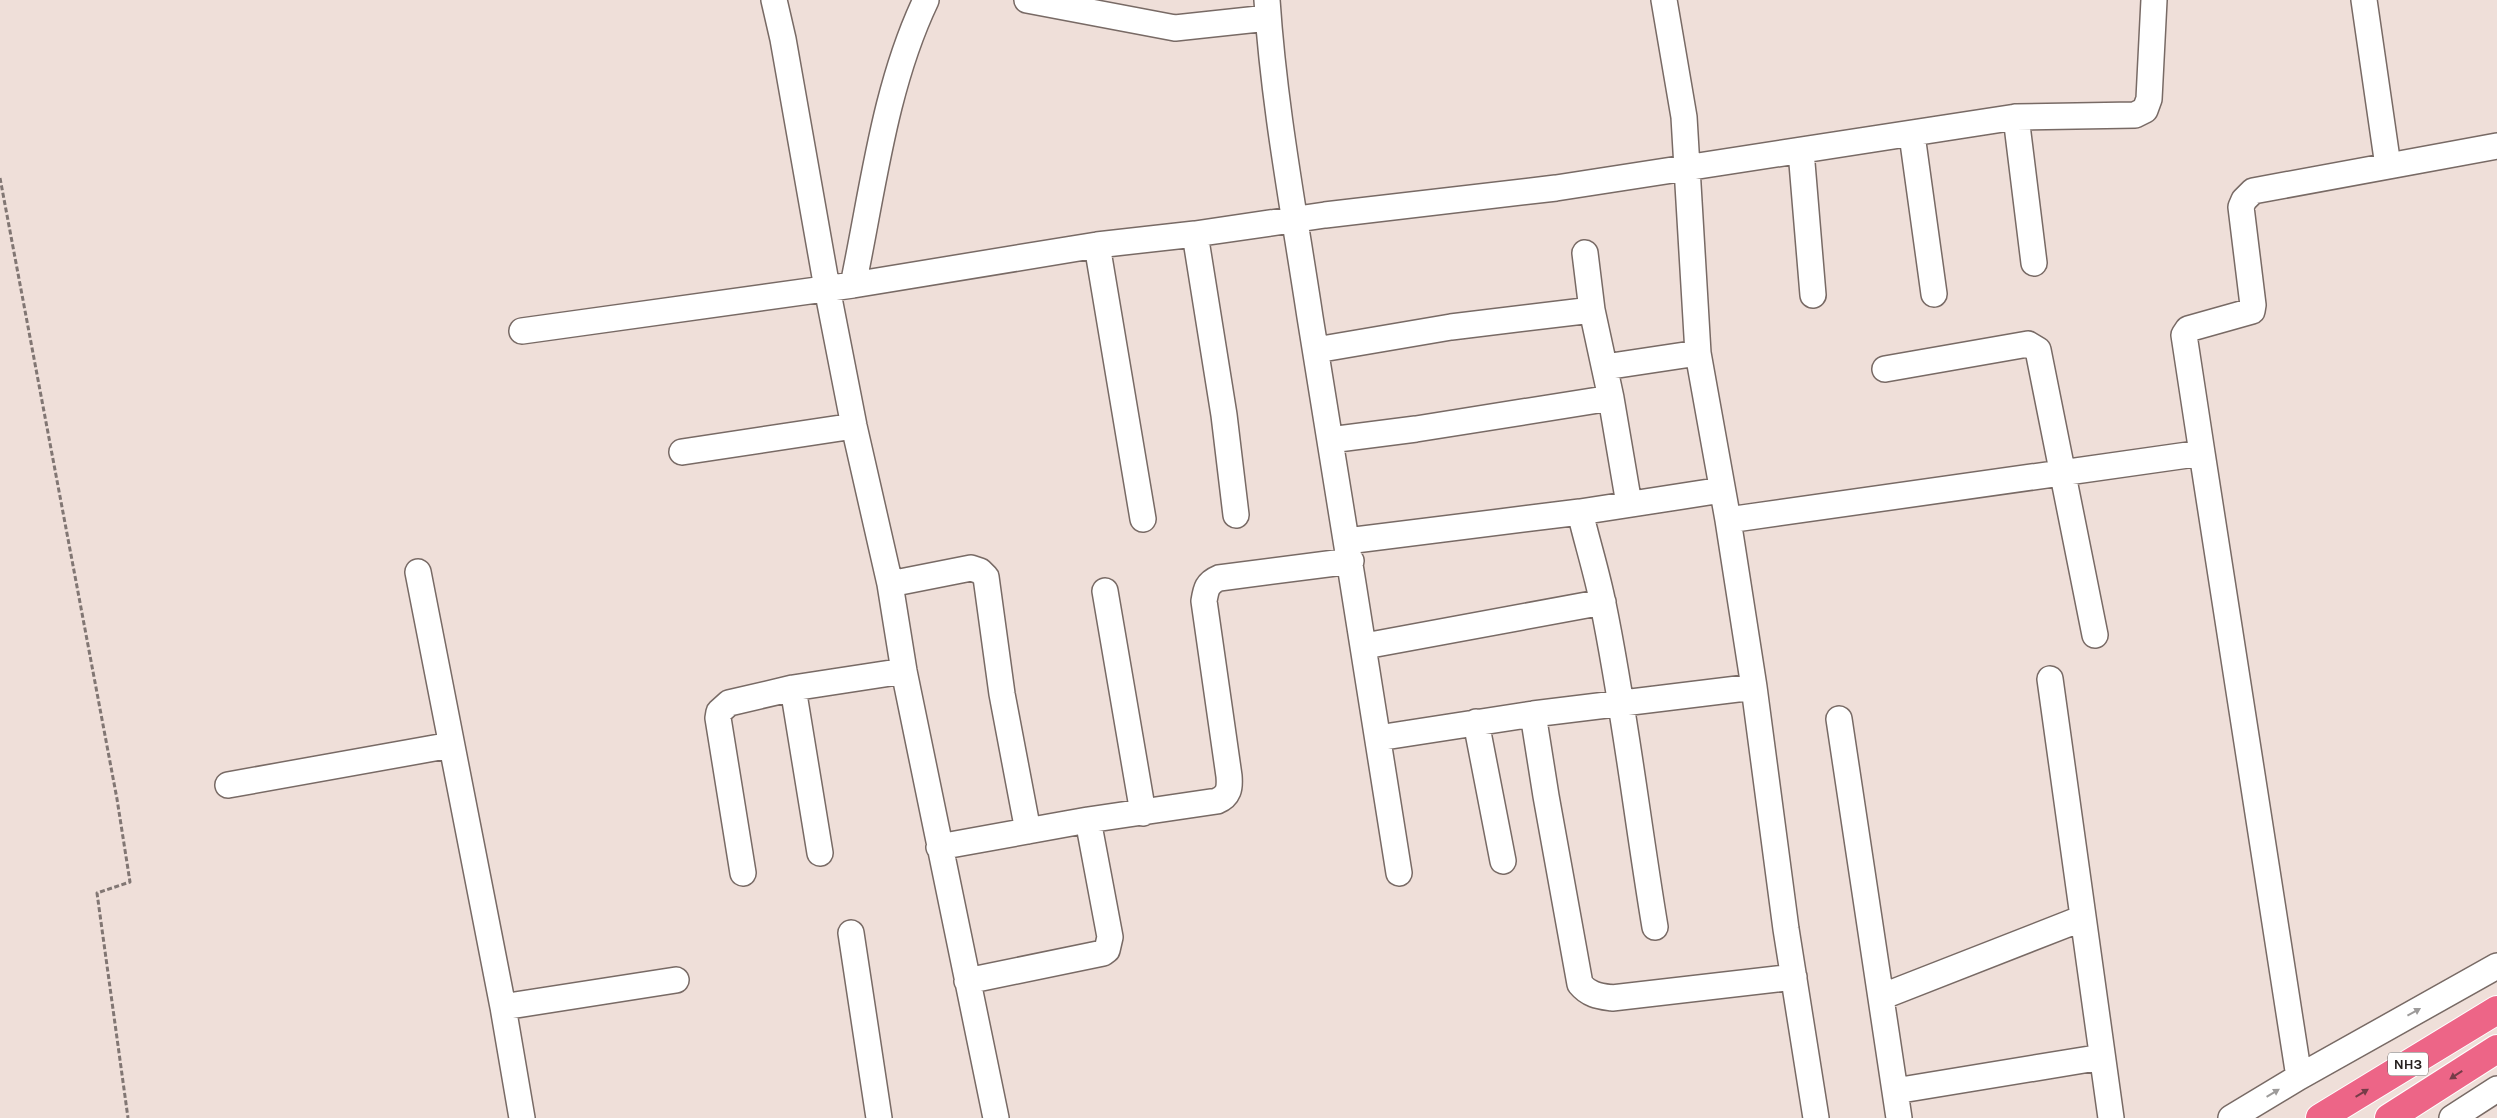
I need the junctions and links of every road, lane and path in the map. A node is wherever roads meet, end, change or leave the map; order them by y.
1 (774, 0) edge
2 (926, 0) edge
3 (1027, 0) edge
4 (1664, 0) edge
5 (2154, 0) edge
6 (2364, 0) edge
7 (1268, 9) edge
8 (2016, 117) junction
9 (1912, 135) junction
10 (2497, 146) edge
11 (1801, 151) junction
12 (2388, 166) junction
13 (1688, 168) junction
14 (0, 178) edge
15 (1295, 220) junction
16 (1196, 234) junction
17 (1097, 245) junction
18 (1584, 253) dead end
19 (2034, 263) dead end
20 (853, 285) junction
21 (827, 288) junction
22 (1934, 294) dead end
23 (1813, 295) dead end
24 (1592, 310) junction
25 (522, 330) dead end
26 (1316, 350) junction
27 (1698, 353) junction
28 (1605, 367) junction
29 (1885, 370) dead end
30 (1610, 398) junction
31 (854, 426) junction
32 (1330, 440) junction
33 (682, 452) dead end
34 (2202, 453) junction
35 (2061, 473) junction
36 (1722, 490) junction
37 (1629, 504) junction
38 (1580, 512) junction
39 (1236, 515) dead end
40 (1143, 519) dead end
41 (1728, 520) junction
42 (1349, 551) junction
43 (418, 572) dead end
44 (890, 584) junction
45 (1105, 591) dead end
46 (1602, 602) junction
47 (2095, 635) dead end
48 (1364, 646) junction
49 (904, 671) junction
50 (2050, 679) dead end
51 (793, 688) junction
52 (1754, 688) junction
53 (1621, 704) junction
54 (1533, 714) junction
55 (1839, 719) dead end
56 (1476, 722) junction
57 (1378, 738) junction
58 (451, 744) junction
59 (228, 785) dead end
60 (1144, 813) junction
61 (1088, 820) junction
62 (1028, 831) junction
63 (939, 847) junction
64 (820, 853) dead end
65 (1503, 861) dead end
66 (743, 873) dead end
67 (1398, 874) dead end
68 (2083, 918) junction
69 (1655, 927) dead end
70 (851, 933) dead end
71 (2497, 966) edge
72 (1794, 977) junction
73 (676, 980) dead end
74 (967, 981) junction
75 (1881, 997) junction
76 (503, 1007) junction
77 (2497, 1010) edge
78 (2497, 1049) edge
79 (2102, 1057) junction
80 (2299, 1077) junction
81 (2497, 1089) edge
82 (1895, 1091) junction
83 (128, 1118) edge
84 (522, 1118) edge
85 (879, 1118) edge
86 (996, 1118) edge
87 (1816, 1118) edge
88 (1899, 1118) edge
89 (2111, 1118) edge
90 (2231, 1118) edge
91 (2320, 1118) edge
92 (2389, 1118) edge
93 (2452, 1118) edge

1 - 21 street
2 - 20 street
3 - 7 street
4 - 13 street
5 - 8 street
6 - 12 street
7 - 15 street
8 - 9 street
8 - 19 street
9 - 11 street
9 - 22 street
10 - 12 street
11 - 13 street
11 - 23 street
12 - 34 street
13 - 15 street
13 - 27 street
14 - 83 path
15 - 16 street
15 - 26 street
16 - 17 street
16 - 39 street
17 - 20 street
17 - 40 street
18 - 24 street
20 - 21 street
21 - 25 street
21 - 31 street
24 - 26 street
24 - 28 street
26 - 32 street
27 - 28 street
27 - 36 street
28 - 30 street
29 - 35 street
30 - 32 street
30 - 37 street
31 - 33 street
31 - 44 street
32 - 42 street
34 - 35 street
34 - 80 street
35 - 41 street
35 - 47 street
36 - 37 street
36 - 41 street
37 - 38 street
38 - 42 street
38 - 46 street
41 - 52 street
42 - 48 street
42 - 60 street
43 - 58 street
44 - 49 street
44 - 62 street
45 - 60 street
46 - 48 street
46 - 53 street
48 - 57 street
49 - 51 street
49 - 63 street
50 - 68 street
51 - 64 street
51 - 66 street
52 - 53 street
52 - 72 street
53 - 54 street
53 - 69 street
54 - 56 street
54 - 72 street
55 - 75 street
56 - 57 street
56 - 65 street
57 - 67 street
58 - 59 street
58 - 76 street
60 - 61 street
61 - 62 street
61 - 74 street
62 - 63 street
63 - 74 street
68 - 75 street
68 - 79 street
70 - 85 street
80 -> 71 street
72 - 87 street
73 - 76 street
74 - 86 street
75 - 82 street
76 - 84 street
91 -> 77 highway, NH3
78 -> 92 highway, NH3
79 - 82 street
79 - 89 street
90 -> 80 street
81 - 93 street
82 - 88 street

